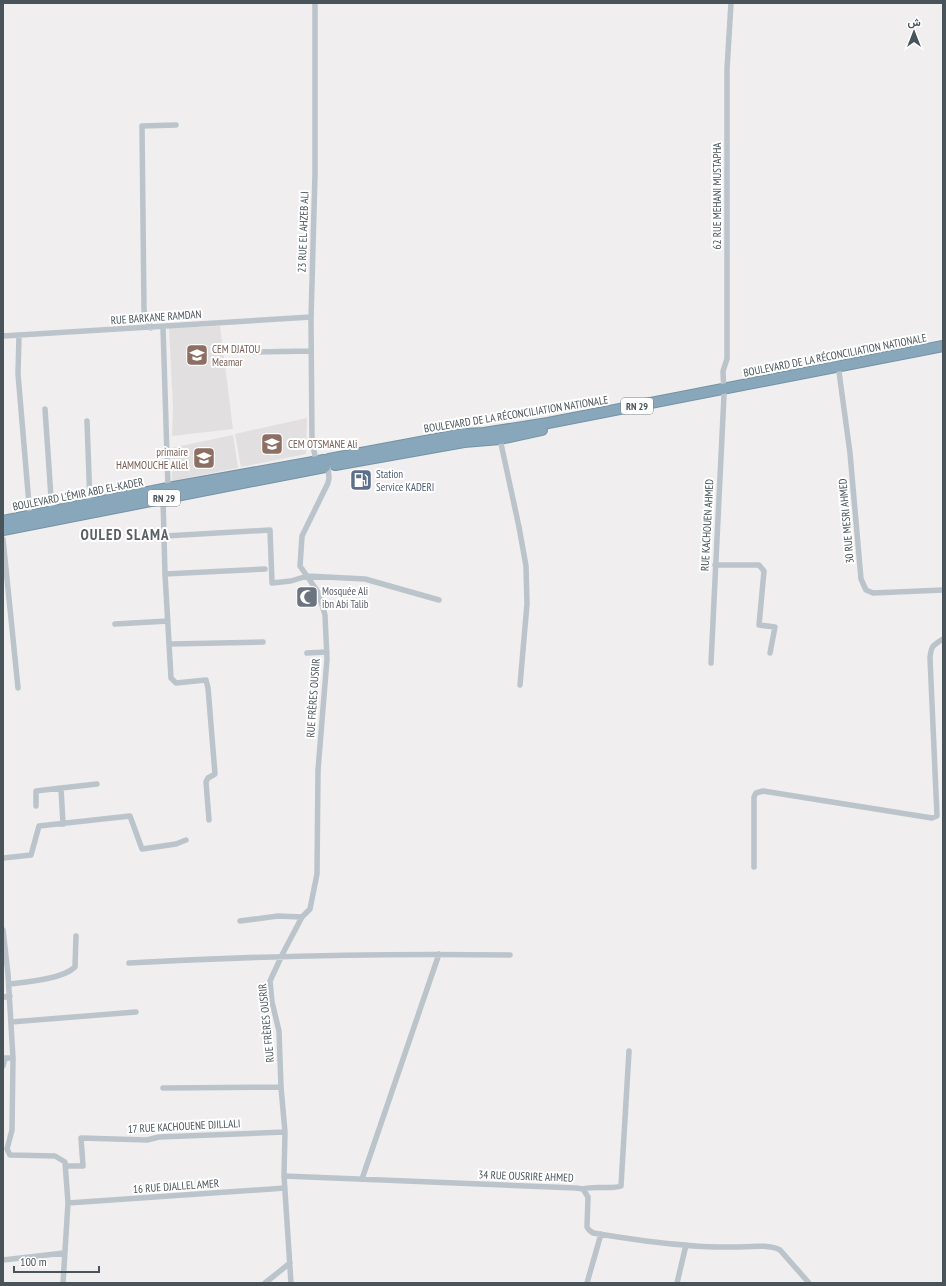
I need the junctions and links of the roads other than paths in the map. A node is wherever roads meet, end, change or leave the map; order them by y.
1 (315, 3) edge
2 (731, 3) edge
3 (176, 125) dead end
4 (311, 317) junction
5 (164, 327) junction
6 (151, 328) junction
7 (19, 335) junction
8 (3, 336) edge
9 (943, 346) edge
10 (311, 351) junction
11 (943, 351) edge
12 (253, 352) dead end
13 (839, 372) junction
14 (724, 392) junction
15 (45, 409) dead end
16 (87, 421) dead end
17 (500, 439) junction
18 (325, 463) junction
19 (168, 488) junction
20 (163, 498) junction
21 (90, 504) junction
22 (52, 512) junction
23 (30, 516) junction
24 (3, 521) edge
25 (3, 530) edge
26 (165, 536) junction
27 (3, 539) edge
28 (715, 565) junction
29 (265, 569) dead end
30 (165, 574) junction
31 (307, 576) junction
32 (943, 590) edge
33 (439, 600) dead end
34 (168, 621) junction
35 (115, 624) dead end
36 (943, 639) edge
37 (263, 642) dead end
38 (170, 644) junction
39 (326, 652) junction
40 (307, 653) dead end
41 (770, 653) dead end
42 (711, 663) dead end
43 (520, 685) dead end
44 (18, 688) dead end
45 (97, 784) dead end
46 (61, 788) junction
47 (36, 806) dead end
48 (209, 820) dead end
49 (63, 824) junction
50 (186, 840) dead end
51 (3, 858) edge
52 (754, 867) dead end
53 (302, 917) junction
54 (240, 922) dead end
55 (3, 931) edge
56 (76, 936) dead end
57 (439, 954) junction
58 (510, 955) dead end
59 (281, 956) junction
60 (129, 963) dead end
61 (9, 984) junction
62 (10, 996) junction
63 (3, 997) edge
64 (136, 1012) dead end
65 (11, 1022) junction
66 (629, 1051) dead end
67 (13, 1058) junction
68 (3, 1066) edge
69 (281, 1087) junction
70 (163, 1088) dead end
71 (285, 1132) junction
72 (5, 1150) edge
73 (66, 1166) junction
74 (284, 1176) junction
75 (362, 1180) junction
76 (285, 1188) junction
77 (583, 1189) junction
78 (68, 1203) junction
79 (601, 1234) junction
80 (686, 1245) junction
81 (64, 1253) junction
82 (3, 1260) edge
83 (290, 1263) junction
84 (63, 1283) edge
85 (265, 1283) edge
86 (291, 1283) edge
87 (587, 1283) edge
88 (677, 1283) edge
89 (809, 1283) edge

1 - 4 street, 23 RUE EL AHZEB ALI
2 - 14 street, 62 RUE MEHANI MUSTAPHA
3 - 6 street
4 - 5 street, RUE BARKANE RAMDAN
4 - 10 street, 23 RUE EL AHZEB ALI
5 - 6 street, RUE BARKANE RAMDAN
5 - 19 street
6 - 7 street, RUE BARKANE RAMDAN
7 - 8 street, RUE BARKANE RAMDAN
7 - 23 street
9 - 14 highway, BOULEVARD DE LA RÉCONCILIATION NATIONALE / RN 29
10 - 12 street
10 - 18 street, 23 RUE EL AHZEB ALI
11 - 13 highway, RN 29
13 - 14 highway, RN 29
13 - 32 street, 30 RUE MESRI AHMED
14 - 17 highway, RN 29
14 - 18 highway, BOULEVARD DE LA RÉCONCILIATION NATIONALE / RN 29
14 - 28 street, RUE KACHOUEN AHMED
15 - 22 street
16 - 21 street
17 - 18 highway, RN 29
17 - 43 street
18 - 19 highway, BOULEVARD L'ÉMIR ABD EL-KADER / RN 29
18 - 20 highway, RN 29
18 - 31 street, RUE FRÈRES OUSRIR
19 - 21 highway, BOULEVARD L'ÉMIR ABD EL-KADER / RN 29
20 - 25 highway, RN 29
20 - 26 street
21 - 22 highway, BOULEVARD L'ÉMIR ABD EL-KADER / RN 29
22 - 23 highway, BOULEVARD L'ÉMIR ABD EL-KADER / RN 29
23 - 24 highway, BOULEVARD L'ÉMIR ABD EL-KADER / RN 29
26 - 30 street
26 - 31 street
27 - 44 street
28 - 41 street
28 - 42 street, RUE KACHOUEN AHMED
29 - 30 street
30 - 34 street
31 - 33 street
31 - 39 street, RUE FRÈRES OUSRIR
34 - 35 street
34 - 38 street
36 - 52 street
37 - 38 street
38 - 48 street
39 - 40 street, RUE FRÈRES OUSRIR
39 - 53 street, RUE FRÈRES OUSRIR
45 - 46 street
46 - 47 street
46 - 49 street
49 - 50 street
49 - 51 street
53 - 54 street
53 - 59 street, RUE FRÈRES OUSRIR
55 - 61 street
56 - 61 street
57 - 58 street
57 - 59 street
57 - 75 street
59 - 60 street
59 - 69 street, RUE FRÈRES OUSRIR
61 - 62 street
62 - 63 street
62 - 65 street
64 - 65 street
65 - 67 street
66 - 77 street
67 - 68 street
67 - 72 street
69 - 70 street
69 - 71 street, RUE FRÈRES OUSRIR
71 - 73 street, 17 RUE KACHOUENE DJILLALI
71 - 74 street, RUE FRÈRES OUSRIR
72 - 73 street
73 - 78 street
74 - 75 street, 34 RUE OUSRIRE AHMED
74 - 76 street, RUE FRÈRES OUSRIR
75 - 77 street, 34 RUE OUSRIRE AHMED
76 - 78 street, 16 RUE DJALLEL AMER
76 - 83 street, RUE FRÈRES OUSRIR
77 - 79 street, 34 RUE OUSRIRE AHMED
78 - 81 street
79 - 80 street, 34 RUE OUSRIRE AHMED
79 - 87 street
80 - 88 street
80 - 89 street, 34 RUE OUSRIRE AHMED
81 - 82 street
81 - 84 street
83 - 85 street
83 - 86 street, RUE FRÈRES OUSRIR

